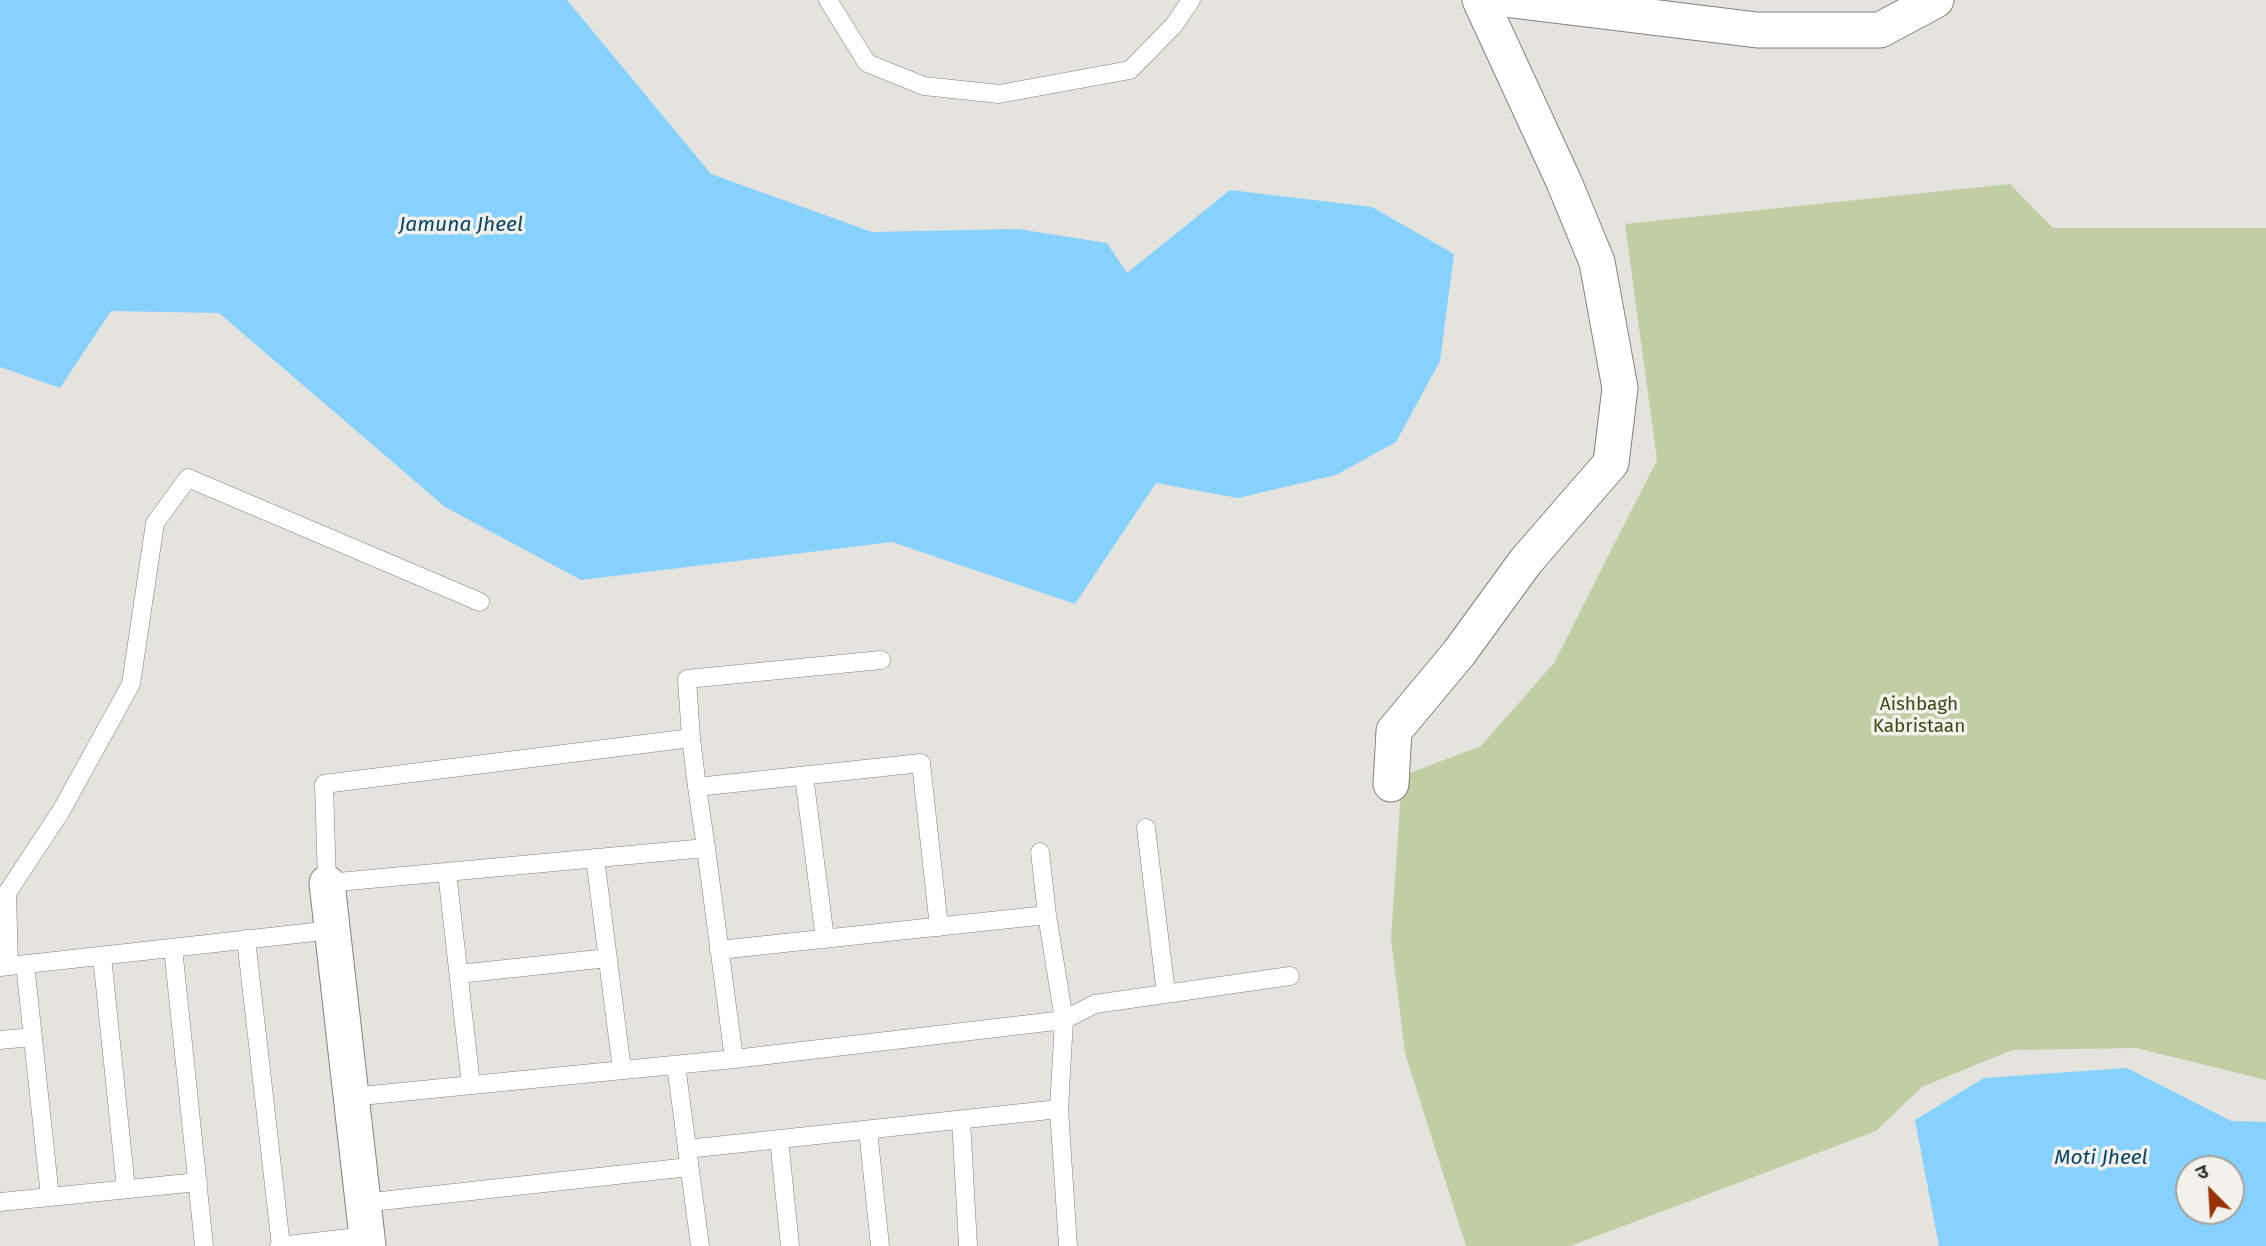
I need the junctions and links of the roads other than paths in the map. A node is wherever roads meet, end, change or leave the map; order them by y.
1 (828, 0) edge
2 (1191, 0) edge
3 (1480, 0) edge
4 (1512, 0) edge
5 (1936, 0) edge
6 (480, 602) dead end
7 (881, 660) dead end
8 (691, 738) junction
9 (804, 776) junction
10 (1391, 784) dead end
11 (697, 787) junction
12 (1146, 828) dead end
13 (706, 848) junction
14 (1040, 852) dead end
15 (596, 858) junction
16 (447, 872) junction
17 (327, 883) junction
18 (1047, 915) junction
19 (939, 927) junction
20 (332, 930) junction
21 (246, 939) junction
22 (825, 939) junction
23 (173, 947) junction
24 (719, 950) junction
25 (102, 956) junction
26 (608, 958) junction
27 (11, 966) edge
28 (459, 974) junction
29 (1290, 976) dead end
30 (1166, 994) junction
31 (1064, 1020) junction
32 (33, 1037) junction
33 (0, 1040) edge
34 (734, 1059) junction
35 (676, 1065) junction
36 (622, 1070) junction
37 (471, 1085) junction
38 (351, 1097) junction
39 (1059, 1109) junction
40 (961, 1120) junction
41 (868, 1130) junction
42 (779, 1139) junction
43 (688, 1158) junction
44 (198, 1182) junction
45 (126, 1189) junction
46 (50, 1197) junction
47 (0, 1202) edge
48 (366, 1228) edge
49 (204, 1246) edge
50 (280, 1246) edge
51 (700, 1246) edge
52 (790, 1246) edge
53 (880, 1246) edge
54 (968, 1246) edge
55 (1068, 1246) edge

1 - 2 lane
3 - 10 street
4 - 5 street
6 - 27 lane
7 - 8 lane
8 - 11 lane
8 - 17 lane
9 - 11 lane
9 - 19 lane
9 - 22 lane
11 - 13 lane
12 - 30 lane
13 - 15 lane
13 - 24 lane
14 - 18 lane
15 - 16 lane
15 - 26 lane
16 - 17 lane
16 - 28 lane
17 - 20 street
18 - 19 lane
18 - 31 lane
19 - 22 lane
20 - 21 lane
20 - 38 street
21 - 23 lane
21 - 50 lane
22 - 24 lane
23 - 25 lane
23 - 44 lane
24 - 34 lane
25 - 27 lane
25 - 45 lane
26 - 28 lane
26 - 36 lane
27 - 32 lane
28 - 37 lane
29 - 30 lane
30 - 31 lane
31 - 34 lane
31 - 39 lane
32 - 33 lane
32 - 46 lane
34 - 35 lane
35 - 36 lane
35 - 43 lane
36 - 37 lane
37 - 38 lane
38 - 48 street
39 - 40 lane
39 - 55 lane
40 - 41 lane
40 - 54 lane
41 - 42 lane
41 - 53 lane
42 - 43 lane
42 - 52 lane
43 - 48 lane
43 - 51 lane
44 - 45 lane
44 - 49 lane
45 - 46 lane
46 - 47 lane
48 - 50 lane

